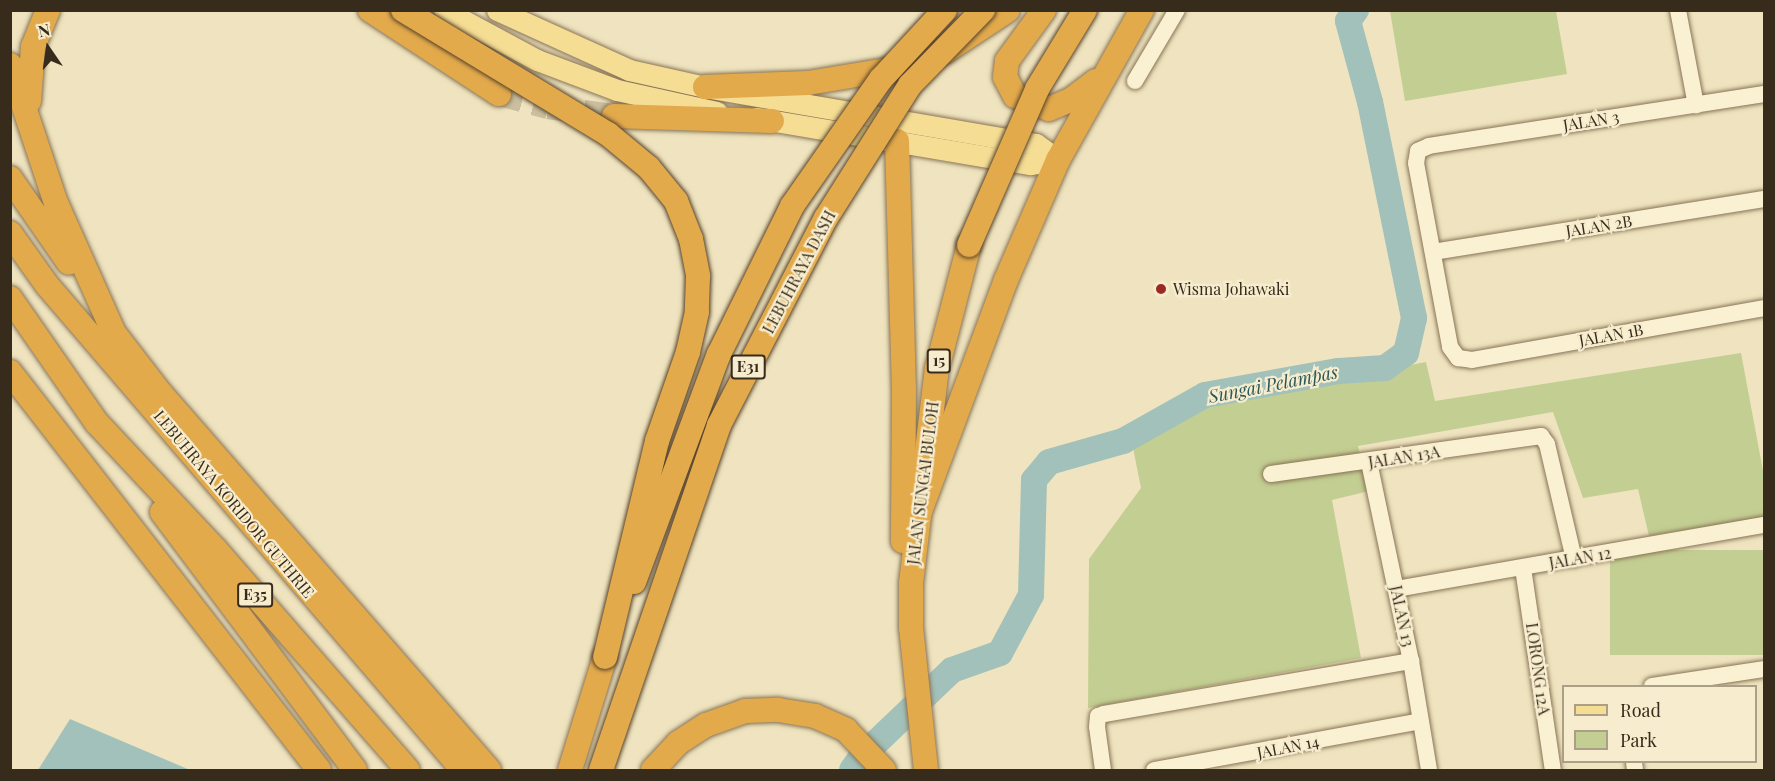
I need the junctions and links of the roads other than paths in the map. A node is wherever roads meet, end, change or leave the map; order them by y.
1 (48, 10) edge
2 (370, 10) edge
3 (403, 10) edge
4 (444, 10) edge
5 (497, 10) edge
6 (945, 10) edge
7 (983, 10) edge
8 (1008, 10) edge
9 (1044, 10) edge
10 (1085, 10) edge
11 (1142, 10) edge
12 (1177, 10) edge
13 (1678, 10) edge
14 (10, 65) edge
15 (1107, 68) junction
16 (1135, 81) dead end
17 (705, 87) junction
18 (499, 94) tunnel mouth
19 (1764, 94) edge
20 (1696, 105) junction
21 (29, 114) junction
22 (614, 116) tunnel mouth
23 (772, 121) junction
24 (897, 141) junction
25 (1058, 160) junction
26 (10, 178) edge
27 (1764, 199) edge
28 (10, 233) edge
29 (1433, 252) junction
30 (10, 298) edge
31 (1764, 308) edge
32 (114, 333) junction
33 (10, 372) edge
34 (97, 423) junction
35 (1370, 462) junction
36 (1271, 474) dead end
37 (916, 522) junction
38 (1764, 525) edge
39 (1574, 559) junction
40 (1522, 568) junction
41 (912, 572) junction
42 (1396, 589) junction
43 (605, 657) junction
44 (1411, 661) junction
45 (1764, 669) edge
46 (1664, 685) edge
47 (1421, 721) junction
48 (926, 768) edge
49 (319, 771) edge
50 (355, 771) edge
51 (408, 771) edge
52 (463, 771) edge
53 (489, 771) edge
54 (570, 771) edge
55 (601, 771) edge
56 (653, 771) edge
57 (884, 771) edge
58 (1103, 771) edge
59 (1154, 771) edge
60 (1429, 771) edge
61 (1553, 771) edge

1 - 21 highway
2 - 18 highway
3 - 43 highway, bridge
4 - 23 main road
5 - 17 main road
6 - 43 highway, LEBUHRAYA DASH / E31, bridge
7 - 55 highway, LEBUHRAYA DASH / E31, bridge
8 - 17 highway
9 - 15 highway
10 - 37 highway, JALAN SUNGAI BULOH / 15, bridge
11 - 15 highway
12 - 16 street
13 - 20 street
14 - 21 highway
15 - 25 highway
17 - 25 main road
19 - 20 street, JALAN 3
20 - 29 street, JALAN 3
21 - 32 highway
22 - 23 highway
23 - 24 main road
24 - 25 main road
24 - 41 highway
25 - 37 highway
26 - 32 highway
27 - 29 street, JALAN 2B
28 - 52 highway, LEBUHRAYA KORIDOR GUTHRIE / E35
29 - 31 street, JALAN 1B
30 - 34 highway, E35
32 - 53 highway
33 - 49 highway
34 - 50 highway
34 - 51 highway, E35
35 - 36 street, JALAN 13A
35 - 39 street, JALAN 13A
35 - 42 street, JALAN 13
37 - 41 highway, JALAN SUNGAI BULOH / 15
38 - 39 street, JALAN 12
39 - 40 street, JALAN 12
40 - 42 street, JALAN 12
40 - 61 street, LORONG 12A
41 - 48 highway, JALAN SUNGAI BULOH / 15
42 - 44 street, JALAN 13
43 - 54 highway, LEBUHRAYA DASH / E31
44 - 47 street, JALAN 13
44 - 58 street
45 - 46 street
47 - 59 street, JALAN 14
47 - 60 street, JALAN 13
56 - 57 highway

